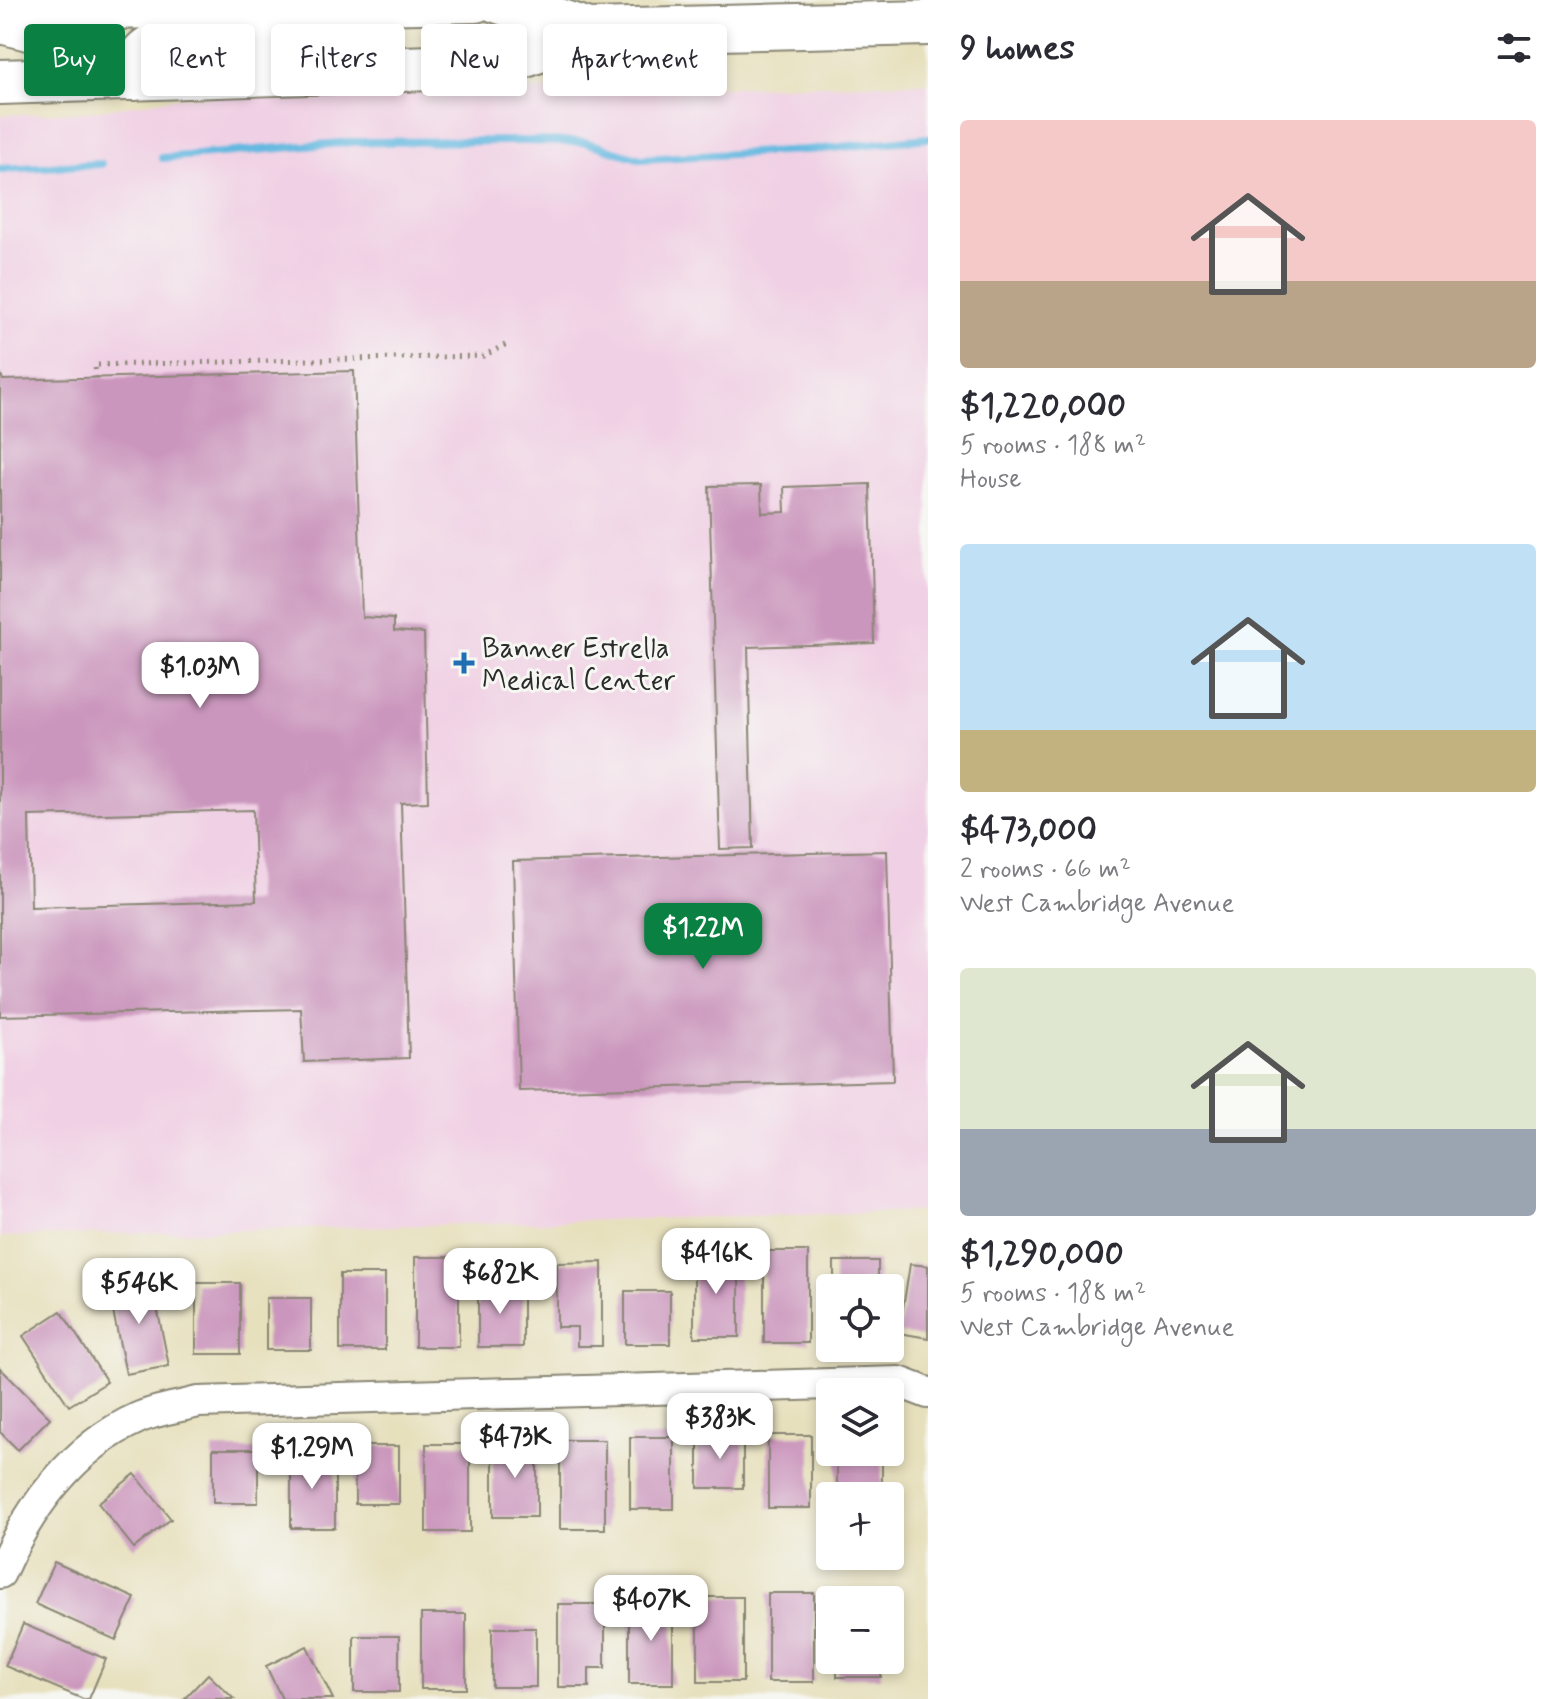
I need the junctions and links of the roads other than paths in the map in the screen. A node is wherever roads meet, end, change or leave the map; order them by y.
1 (475, 0) edge
2 (496, 0) edge
3 (357, 2) edge
4 (0, 9) edge
5 (0, 20) edge
6 (928, 23) edge
7 (568, 24) edge
8 (727, 28) edge
9 (543, 48) edge
10 (133, 78) junction
11 (0, 82) edge
12 (928, 1393) edge
13 (0, 1573) edge

1 - 3 main road
2 - 7 main road
3 - 4 main road
3 - 10 main road
5 - 10 main road
6 - 8 main road
9 - 10 main road
10 - 11 main road
12 - 13 street

